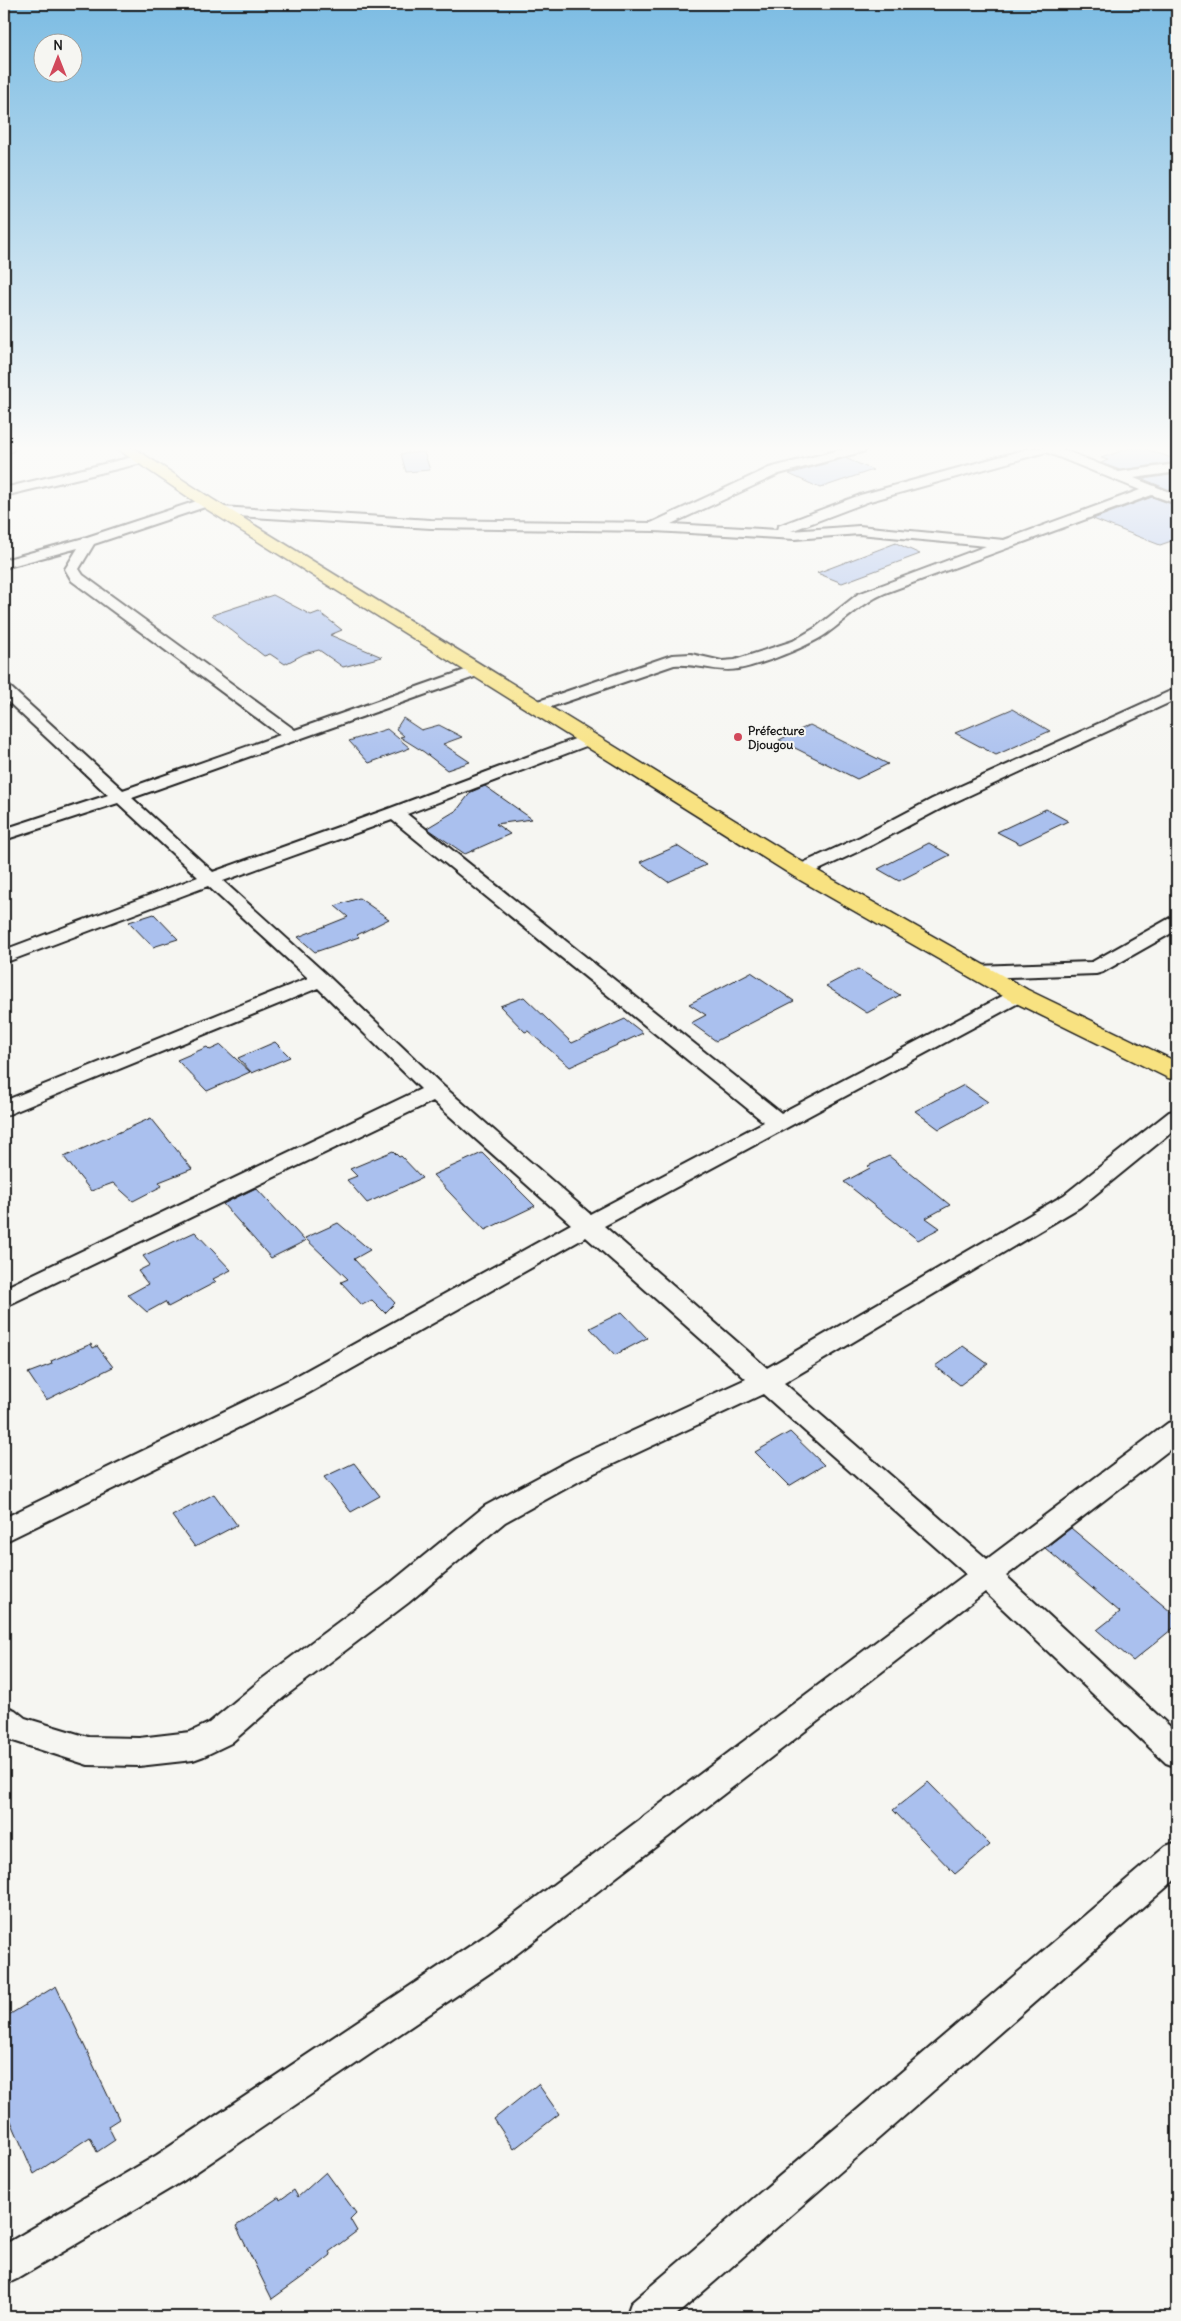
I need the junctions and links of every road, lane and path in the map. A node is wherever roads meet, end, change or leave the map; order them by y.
1 (32, 556) edge
2 (80, 556) edge
3 (293, 556) edge
4 (972, 556) edge
5 (4, 564) edge
6 (478, 671) junction
7 (4, 690) edge
8 (1177, 693) edge
9 (536, 707) junction
10 (294, 736) junction
11 (588, 739) junction
12 (119, 797) junction
13 (394, 814) junction
14 (4, 835) edge
15 (801, 871) junction
16 (210, 879) junction
17 (1177, 922) edge
18 (4, 957) edge
19 (977, 972) junction
20 (321, 980) junction
21 (1019, 995) junction
22 (1177, 1072) edge
23 (435, 1091) junction
24 (4, 1110) edge
25 (1177, 1117) edge
26 (779, 1122) junction
27 (586, 1226) junction
28 (4, 1298) edge
29 (766, 1381) junction
30 (1177, 1430) edge
31 (4, 1531) edge
32 (985, 1574) junction
33 (4, 1720) edge
34 (1177, 1753) edge
35 (1177, 1857) edge
36 (4, 2266) edge
37 (645, 2317) edge

1 - 5 street
2 - 10 street
3 - 6 main road
4 - 9 street
6 - 9 main road
6 - 10 street
7 - 12 street
8 - 15 street
9 - 11 main road
10 - 12 street
11 - 13 street
11 - 15 main road
12 - 14 street
12 - 16 street
13 - 16 street
13 - 26 street
15 - 19 main road
16 - 18 street
16 - 20 street
17 - 19 street
19 - 21 main road
20 - 23 street
20 - 24 street
21 - 22 main road
21 - 26 street
23 - 27 street
23 - 28 street
25 - 29 street
26 - 27 street
27 - 29 street
27 - 31 street
29 - 32 street
29 - 33 street
30 - 32 street
32 - 34 street
32 - 36 street
35 - 37 street

